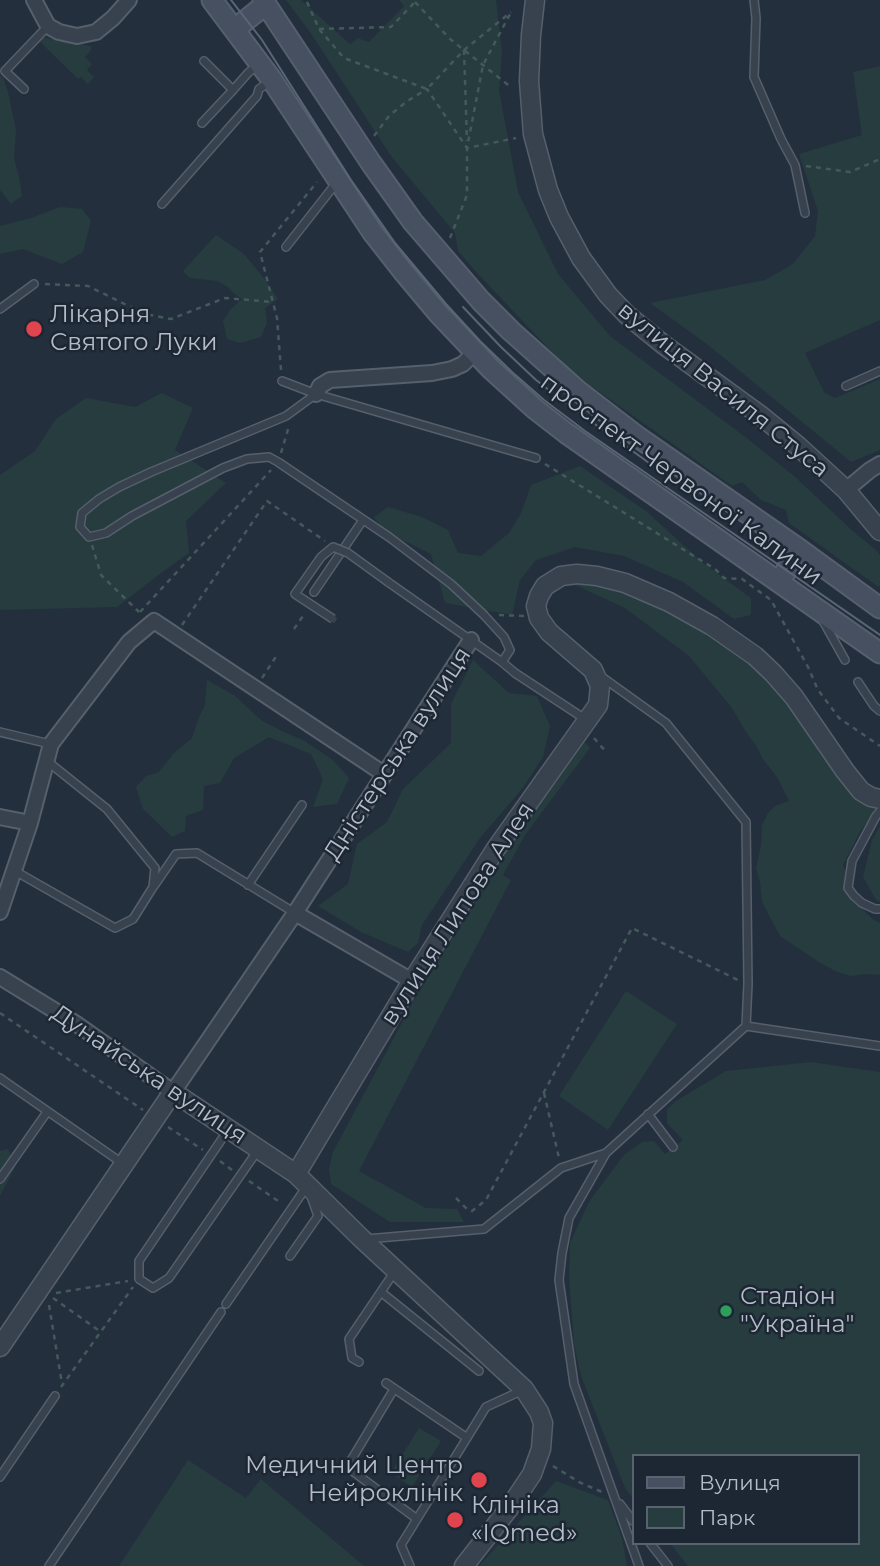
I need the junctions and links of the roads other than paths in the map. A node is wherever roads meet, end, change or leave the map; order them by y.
1 (34, 0) edge
2 (129, 0) edge
3 (212, 0) edge
4 (535, 0) edge
5 (754, 0) edge
6 (265, 1) edge
7 (48, 26) junction
8 (235, 29) junction
9 (204, 61) dead end
10 (260, 63) junction
11 (272, 79) junction
12 (24, 89) dead end
13 (233, 90) junction
14 (202, 123) dead end
15 (338, 181) junction
16 (162, 204) dead end
17 (805, 213) dead end
18 (286, 247) dead end
19 (34, 284) road end
20 (0, 309) edge
21 (475, 352) junction
22 (880, 372) edge
23 (282, 381) road end
24 (846, 386) dead end
25 (316, 394) junction
26 (536, 458) road end
27 (880, 464) edge
28 (846, 491) junction
29 (363, 520) junction
30 (880, 531) edge
31 (799, 549) junction
32 (780, 581) junction
33 (314, 592) dead end
34 (878, 603) edge
35 (814, 606) junction
36 (333, 619) dead end
37 (471, 640) junction
38 (880, 653) edge
39 (845, 660) dead end
40 (502, 662) junction
41 (593, 670) junction
42 (858, 682) dead end
43 (880, 711) edge
44 (588, 726) junction
45 (0, 732) edge
46 (51, 744) junction
47 (47, 761) junction
48 (384, 774) junction
49 (302, 805) dead end
50 (879, 811) edge
51 (0, 817) edge
52 (30, 823) junction
53 (15, 870) junction
54 (248, 885) junction
55 (153, 887) junction
56 (880, 909) edge
57 (0, 912) edge
58 (295, 913) junction
59 (0, 977) edge
60 (412, 981) junction
61 (746, 1026) junction
62 (880, 1046) edge
63 (0, 1078) edge
64 (173, 1092) junction
65 (47, 1112) junction
66 (649, 1114) junction
67 (228, 1130) junction
68 (673, 1147) dead end
69 (258, 1149) junction
70 (606, 1153) junction
71 (123, 1164) junction
72 (0, 1179) edge
73 (302, 1180) junction
74 (362, 1239) junction
75 (290, 1256) dead end
76 (395, 1270) junction
77 (381, 1292) junction
78 (226, 1304) dead end
79 (221, 1312) dead end
80 (0, 1347) edge
81 (359, 1362) dead end
82 (479, 1371) dead end
83 (386, 1383) dead end
84 (394, 1389) junction
85 (524, 1389) junction
86 (55, 1396) dead end
87 (467, 1438) junction
88 (0, 1477) edge
89 (615, 1498) junction
90 (417, 1519) junction
91 (632, 1520) edge
92 (652, 1545) edge
93 (49, 1566) edge
94 (410, 1566) edge
95 (464, 1566) edge
96 (639, 1566) edge
97 (668, 1566) edge

1 - 7 street
2 - 7 street
3 - 8 main road, проспект Червоної Калини
4 - 28 street, вулиця Василя Стуса
5 - 17 lane
6 - 8 main road
6 - 31 main road, проспект Червоної Калини
7 - 12 lane
8 - 10 main road, проспект Червоної Калини
9 - 13 lane
10 - 11 main road, проспект Червоної Калини
10 - 13 lane
11 - 15 main road, проспект Червоної Калини
11 - 16 lane
13 - 14 lane
15 - 18 lane
15 - 21 main road, проспект Червоної Калини
19 - 20 lane
21 - 25 street
21 - 32 main road, проспект Червоної Калини
22 - 24 lane
23 - 25 lane
25 - 26 lane
25 - 29 lane, Дністерська вулиця
27 - 28 street
28 - 30 street, вулиця Василя Стуса
29 - 33 lane
29 - 40 lane, Дністерська вулиця
31 - 32 main road
31 - 34 main road, проспект Червоної Калини
32 - 35 main road, проспект Червоної Калини
35 - 38 main road, проспект Червоної Калини
35 - 39 lane
36 - 37 lane, bridge
37 - 40 lane, Дністерська вулиця
37 - 48 street, Дністерська вулиця
40 - 44 lane
41 - 44 street, вулиця Липова Алея
41 - 50 street
41 - 61 lane
42 - 43 lane
44 - 60 street, вулиця Липова Алея
45 - 46 lane
46 - 47 street
46 - 48 street
47 - 52 street
47 - 55 lane
48 - 58 street, Дністерська вулиця
49 - 54 lane
50 - 56 lane
51 - 52 street
52 - 53 street
53 - 55 lane
53 - 57 street
54 - 55 lane
54 - 58 lane
58 - 60 street
58 - 64 street, Дністерська вулиця
59 - 64 street, Дунайська вулиця
60 - 73 street, вулиця Липова Алея
61 - 62 lane
61 - 66 lane
63 - 65 lane
64 - 67 street, Дунайська вулиця
64 - 71 street, Дністерська вулиця
65 - 71 lane
65 - 72 lane
66 - 68 lane
66 - 70 lane
67 - 69 street, Дунайська вулиця
67 - 69 lane
69 - 73 street, Дунайська вулиця
70 - 74 lane
70 - 89 lane
71 - 80 street, Дністерська вулиця
73 - 74 street
73 - 75 lane
73 - 78 lane
74 - 76 street
76 - 77 lane
76 - 85 street
77 - 81 lane
77 - 82 lane
79 - 93 lane
83 - 84 lane
84 - 87 lane
84 - 90 lane
85 - 87 lane
85 - 95 street
86 - 88 lane
87 - 90 lane
89 - 91 lane
89 - 96 lane
90 - 94 lane
92 - 97 lane

